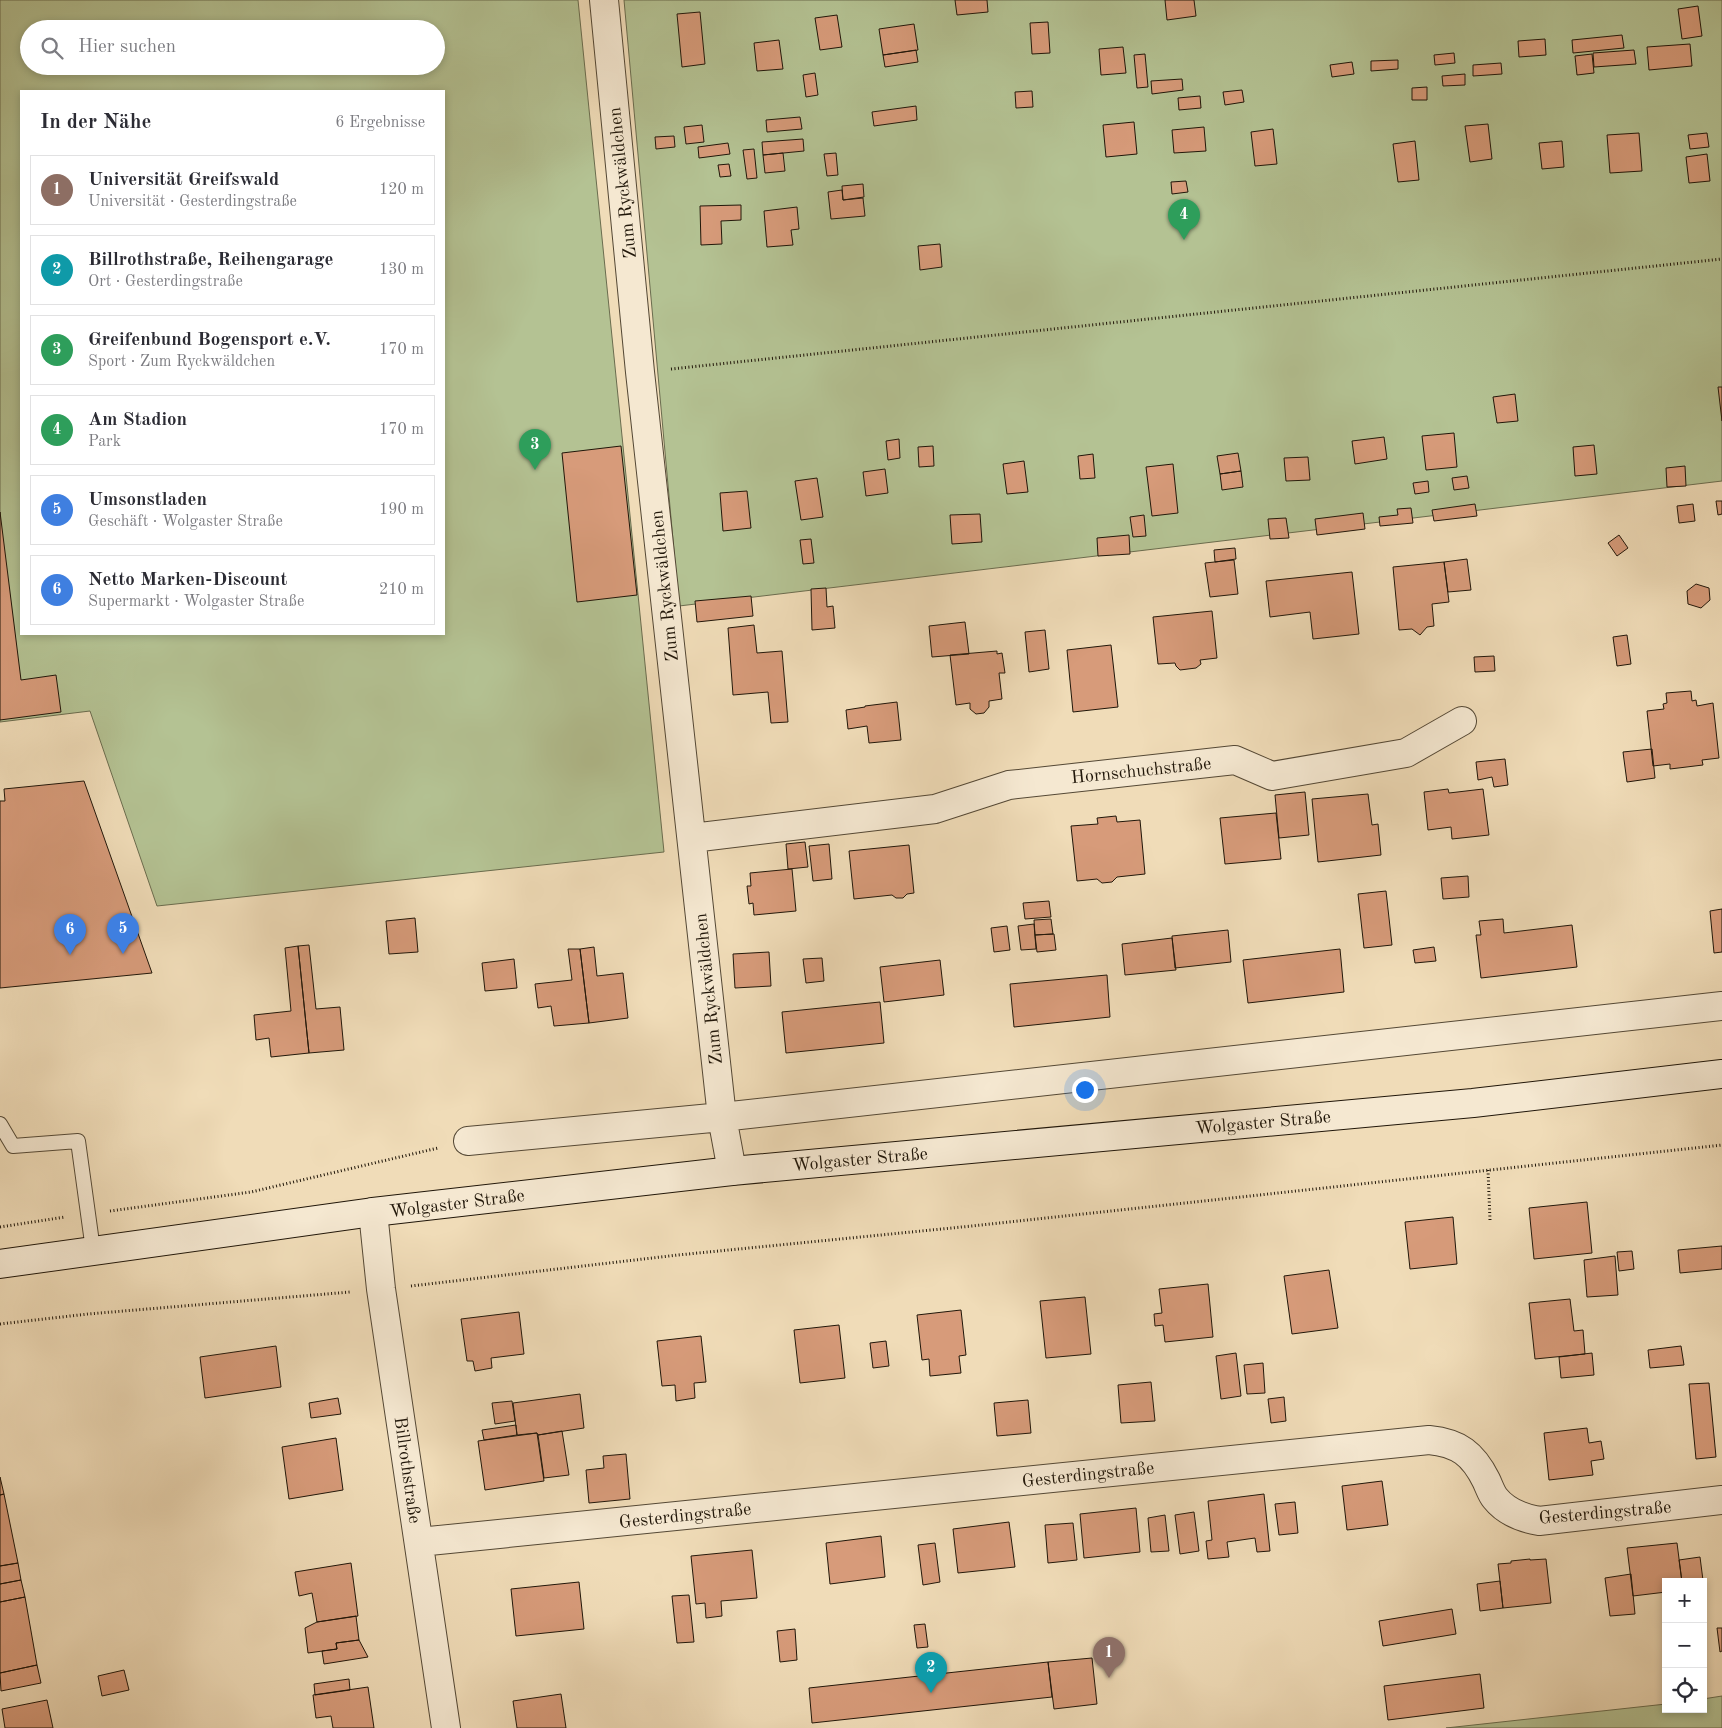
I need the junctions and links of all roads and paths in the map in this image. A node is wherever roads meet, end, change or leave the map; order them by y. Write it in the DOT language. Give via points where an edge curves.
graph roads {
  1 [pos="604,0"];
  2 [pos="1722,259"];
  3 [pos="640,372"];
  4 [pos="1462,721"];
  5 [pos="692,838"];
  6 [pos="1722,1006"];
  7 [pos="1722,1074"];
  8 [pos="722,1117"];
  9 [pos="0,1124"];
  10 [pos="468,1141"];
  11 [pos="1722,1145"];
  12 [pos="1488,1170"];
  13 [pos="732,1171"];
  14 [pos="373,1212"];
  15 [pos="88,1214"];
  16 [pos="1490,1220"];
  17 [pos="0,1227"];
  18 [pos="93,1250"];
  19 [pos="0,1264"];
  20 [pos="381,1289"];
  21 [pos="0,1324"];
  22 [pos="1722,1500"];
  23 [pos="419,1542"];
  24 [pos="446,1728"];
  1 -- 3 [label="street, Zum Ryckwäldchen"];
  2 -- 3 [label="path"];
  3 -- 5 [label="street, Zum Ryckwäldchen"];
  4 -- 5 [label="street, Hornschuchstraße" via="1406,754 1272,776 1235,760 1008,785 935,809"];
  5 -- 8 [label="street, Zum Ryckwäldchen"];
  6 -- 8 [label="street"];
  7 -- 13 [label="street, Wolgaster Straße" via="1473,1103"];
  8 -- 10 [label="street"];
  8 -- 13 [label="street, Zum Ryckwäldchen"];
  9 -- 15 [label="lane" via="13,1146 78,1141"];
  10 -- 15 [label="path" via="251,1192"];
  11 -- 12 [label="path"];
  12 -- 16 [label="path"];
  12 -- 20 [label="path"];
  13 -- 14 [label="street, Wolgaster Straße"];
  14 -- 18 [label="street, Wolgaster Straße"];
  14 -- 20 [label="street, Billrothstraße"];
  15 -- 17 [label="path"];
  15 -- 18 [label="lane"];
  18 -- 19 [label="street, Wolgaster Straße"];
  20 -- 21 [label="path"];
  20 -- 23 [label="street, Billrothstraße"];
  22 -- 23 [label="street, Gesterdingstraße" via="1538,1521 1511,1512 1494,1497 1474,1459 1458,1446 1429,1440"];
  23 -- 24 [label="street, Billrothstraße"];
}
